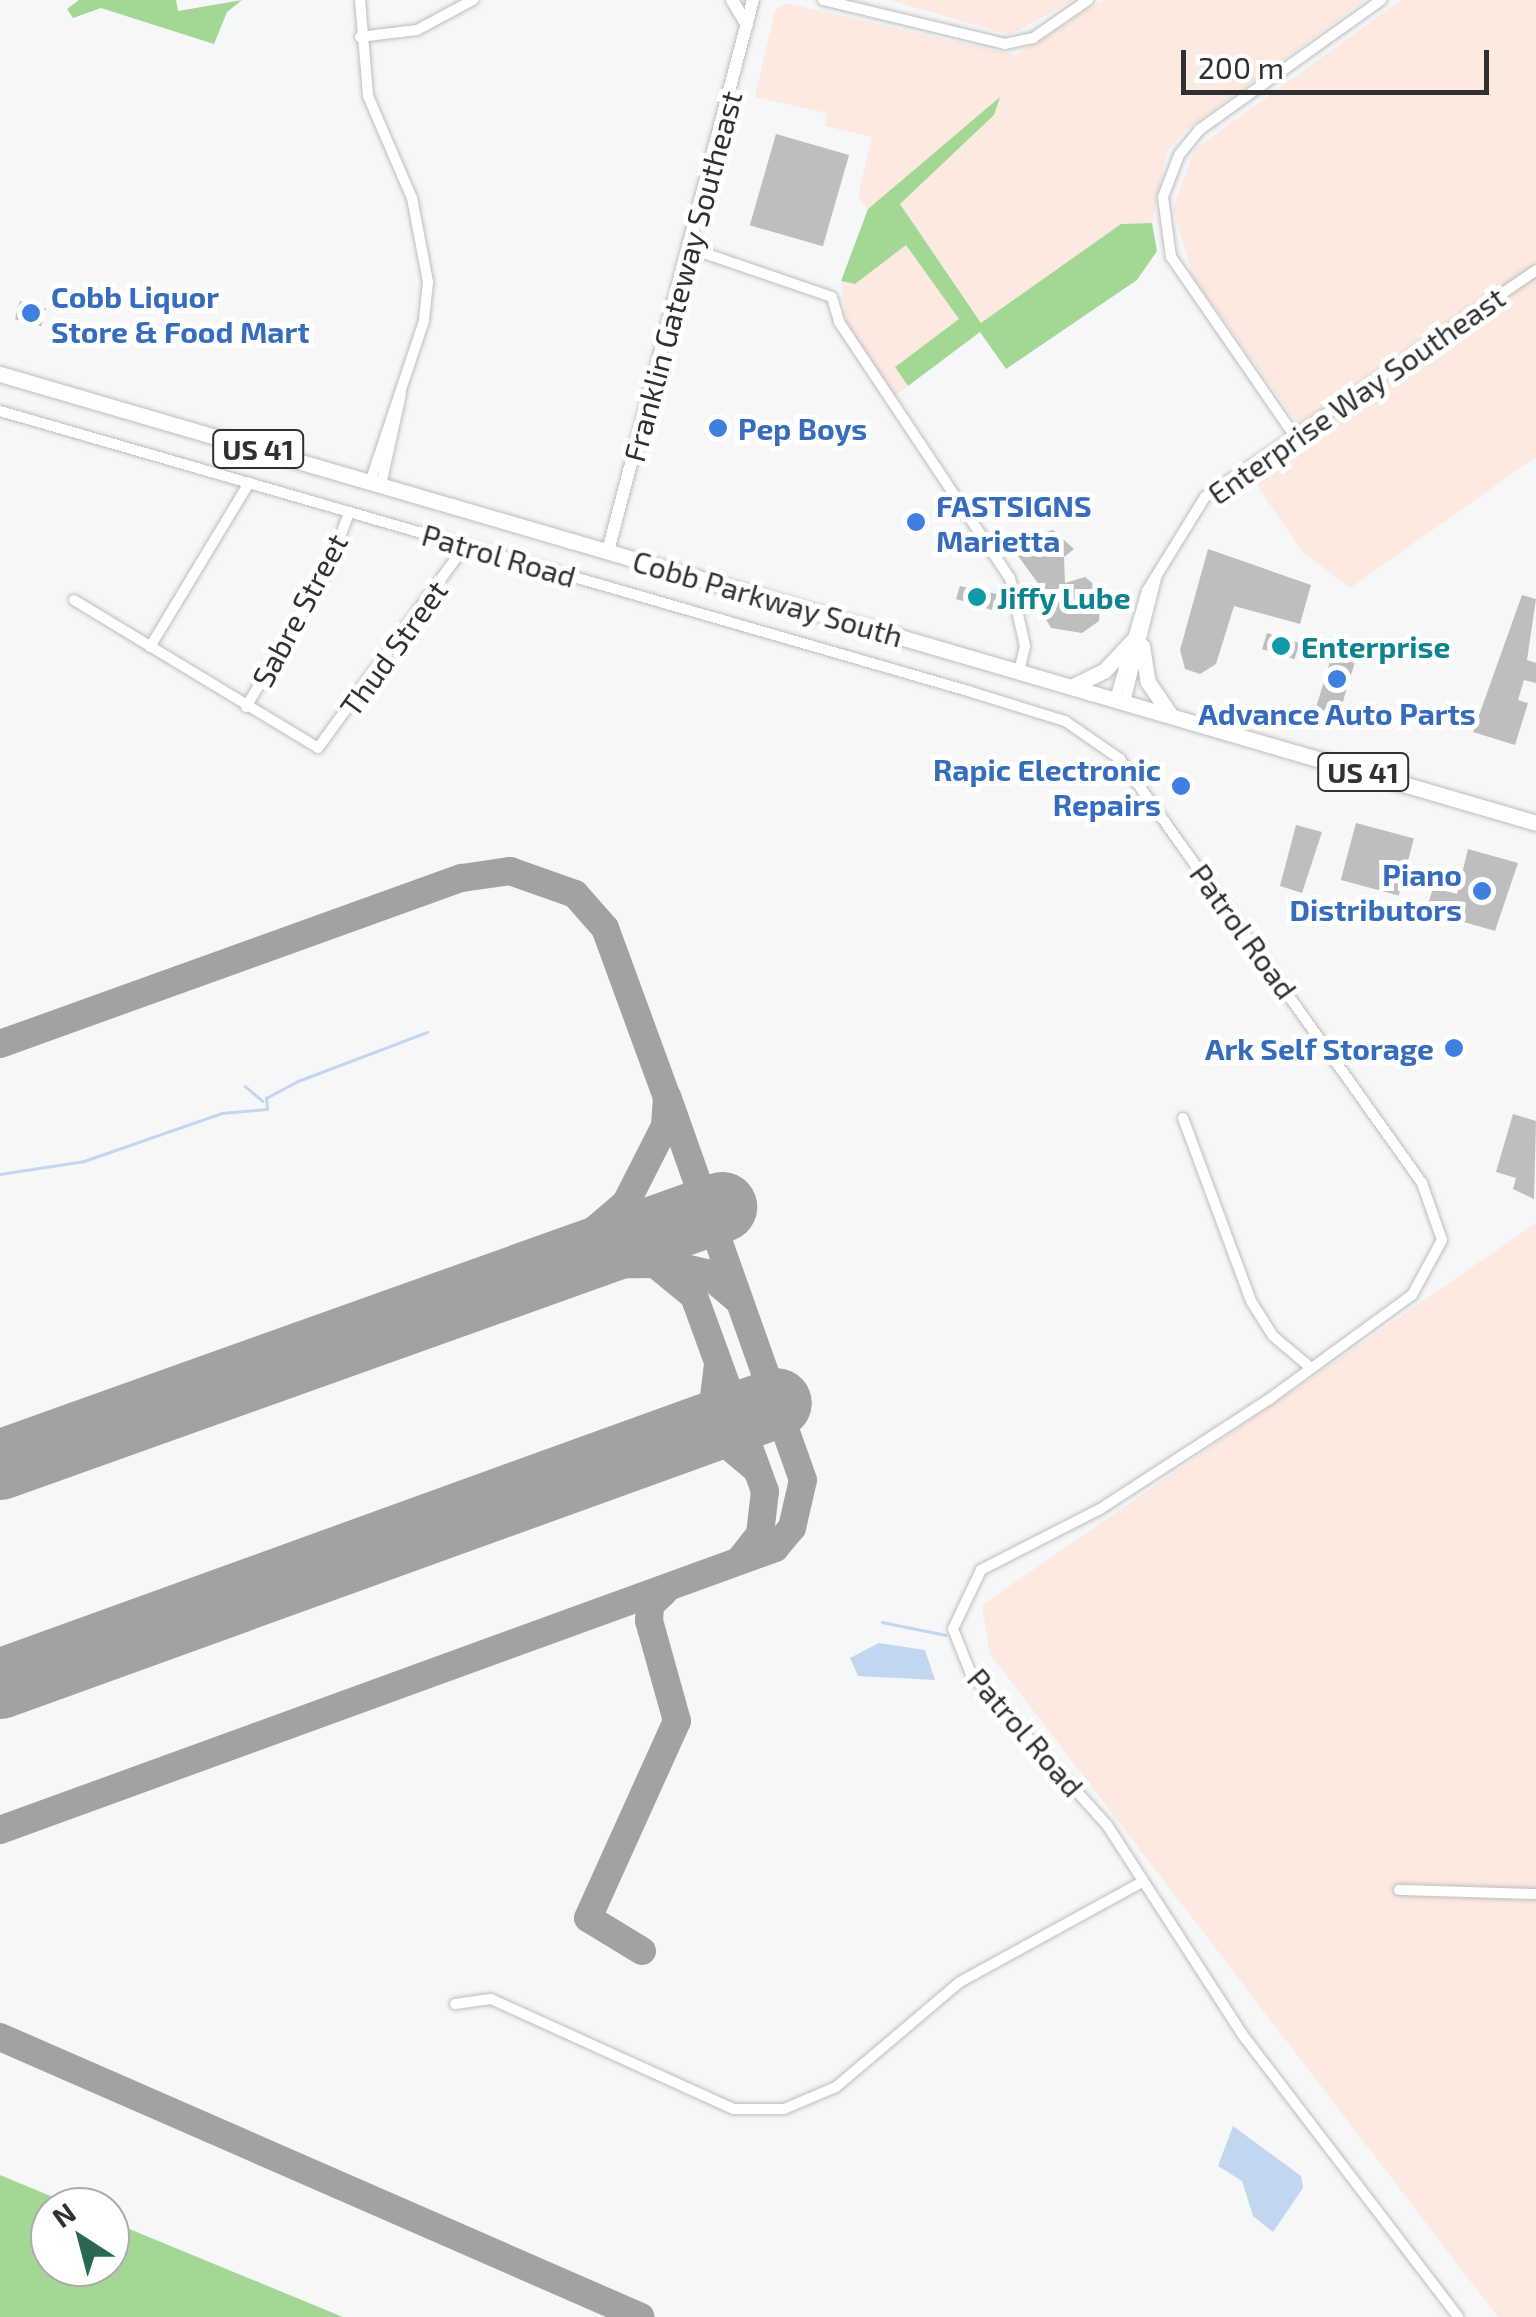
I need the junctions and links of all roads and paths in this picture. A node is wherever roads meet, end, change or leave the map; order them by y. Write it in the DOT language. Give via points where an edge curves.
graph roads {
  1 [pos="360,0"];
  2 [pos="473,0"];
  3 [pos="732,0"];
  4 [pos="753,0"];
  5 [pos="823,0"];
  6 [pos="1088,0"];
  7 [pos="1380,0"];
  8 [pos="747,25"];
  9 [pos="360,37"];
  10 [pos="692,250"];
  11 [pos="1536,270"];
  12 [pos="0,374"];
  13 [pos="0,411"];
  14 [pos="1294,435"];
  15 [pos="250,483"];
  16 [pos="376,483"];
  17 [pos="350,513"];
  18 [pos="465,546"];
  19 [pos="608,551"];
  20 [pos="74,600"];
  21 [pos="1137,643"];
  22 [pos="150,647"];
  23 [pos="1019,672"];
  24 [pos="1072,686"];
  25 [pos="1120,701"];
  26 [pos="246,707"];
  27 [pos="1171,716"];
  28 [pos="1536,823"];
  29 [pos="1184,1118"];
  30 [pos="1311,1368"];
  31 [pos="1138,1884"];
  32 [pos="1398,1890"];
  33 [pos="1536,1894"];
  34 [pos="455,2004"];
  35 [pos="1458,2317"];
  1 -- 9 [label="street"];
  2 -- 9 [label="street" via="417,30"];
  3 -- 8 [label="street"];
  4 -- 8 [label="street, Franklin Gateway Southeast"];
  5 -- 6 [label="street" via="1004,44 1033,38"];
  7 -- 14 [label="street" via="1200,130 1178,154 1163,196 1171,258"];
  8 -- 10 [label="street, Franklin Gateway Southeast"];
  9 -- 16 [label="street" via="368,96 412,198 427,261 424,321 401,393 404,408"];
  10 -- 19 [label="street, Franklin Gateway Southeast"];
  10 -- 23 [label="street" via="832,297 838,322 1010,578 1024,637"];
  11 -- 14 [label="street, Enterprise Way Southeast"];
  12 -- 16 [label="main road, Cobb Parkway South / US 41"];
  13 -- 15 [label="street, Patrol Road"];
  14 -- 21 [label="street, Enterprise Way Southeast" via="1194,509 1156,578"];
  15 -- 17 [label="street, Patrol Road"];
  15 -- 22 [label="street"];
  16 -- 19 [label="main road, Cobb Parkway South / US 41"];
  17 -- 18 [label="street, Patrol Road"];
  17 -- 26 [label="street, Sabre Street" via="330,566"];
  18 -- 26 [label="street, Thud Street" via="318,748"];
  18 -- 30 [label="street, Patrol Road" via="1032,711 1108,748 1288,988 1438,1216 1438,1259 1412,1295"];
  19 -- 23 [label="main road, Cobb Parkway South / US 41"];
  20 -- 22 [label="street"];
  21 -- 24 [label="main road" via="1104,671"];
  21 -- 25 [label="street, Enterprise Way Southeast"];
  21 -- 27 [label="main road" via="1148,682"];
  22 -- 26 [label="street"];
  23 -- 24 [label="main road, Cobb Parkway South / US 41"];
  24 -- 25 [label="main road, Cobb Parkway South / US 41"];
  25 -- 27 [label="main road, Cobb Parkway South / US 41"];
  27 -- 28 [label="main road, Cobb Parkway South / US 41"];
  29 -- 30 [label="street" via="1250,1301 1273,1336"];
  30 -- 31 [label="street, Patrol Road" via="1100,1510 996,1559 958,1610 953,1629 971,1674 1106,1825"];
  31 -- 34 [label="street" via="960,1982 836,2087 784,2108 733,2109 491,2000"];
  31 -- 35 [label="street, Patrol Road"];
  32 -- 33 [label="street"];
}
